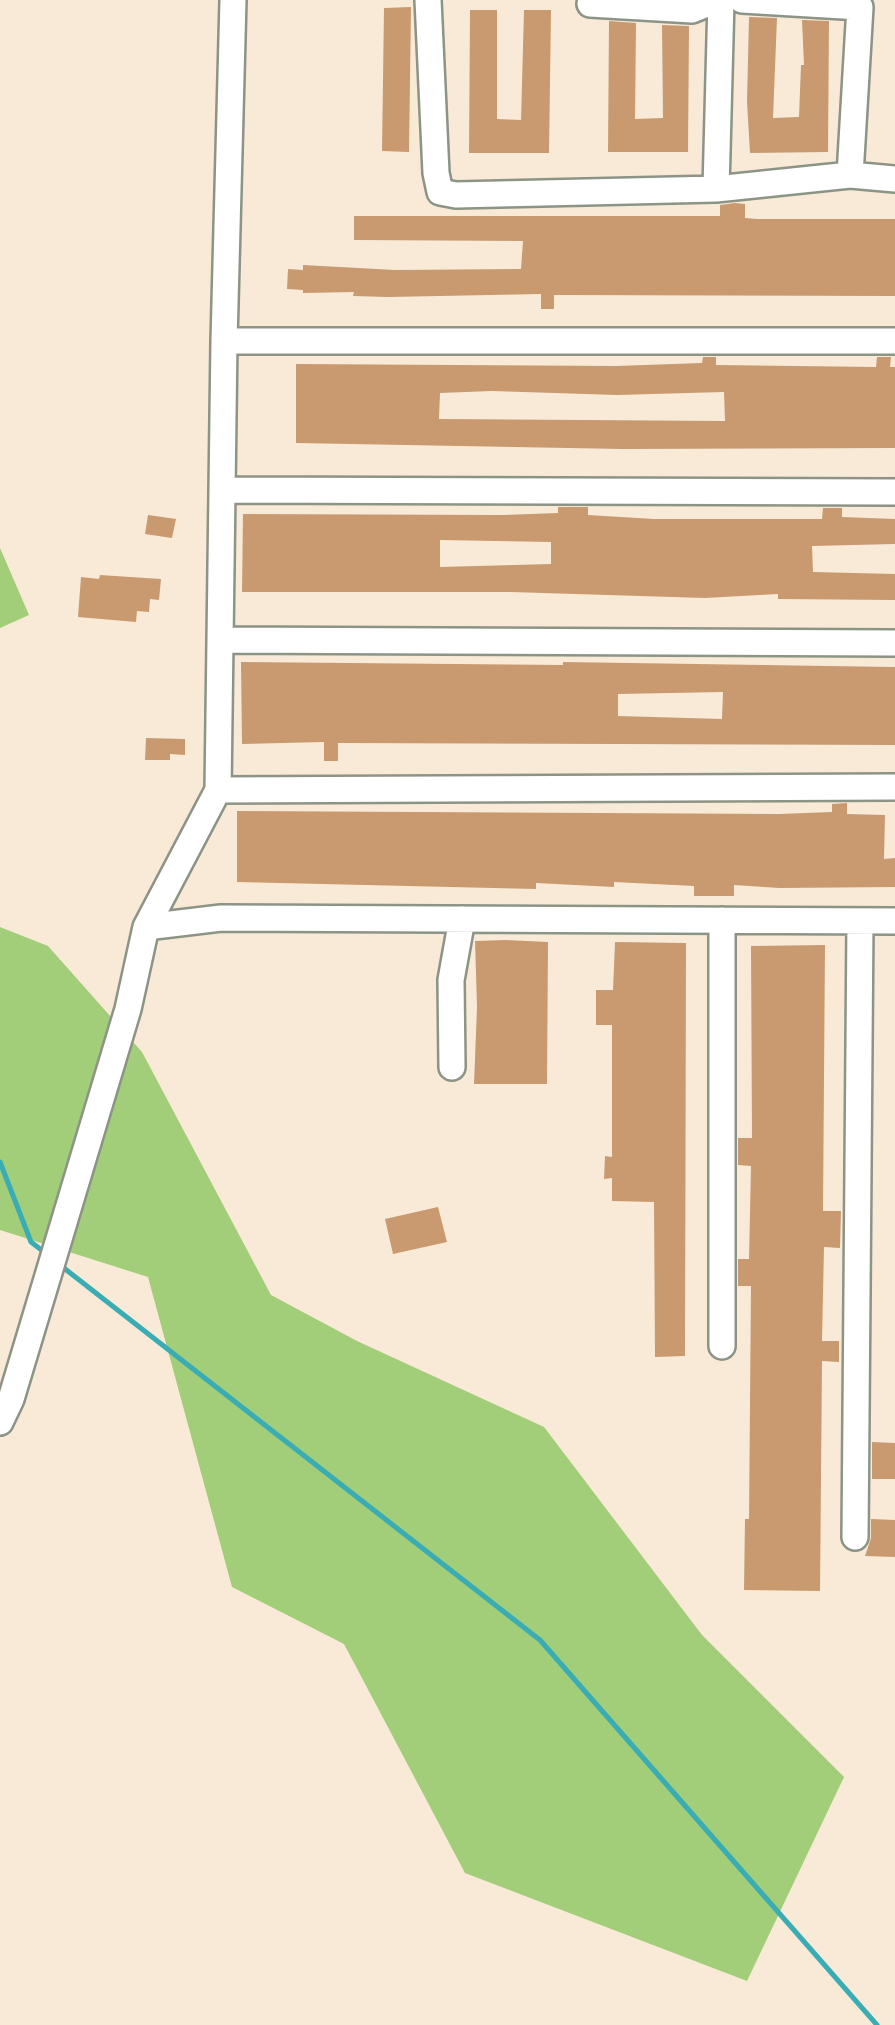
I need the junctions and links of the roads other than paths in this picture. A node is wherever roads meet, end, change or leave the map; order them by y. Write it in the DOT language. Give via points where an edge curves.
graph roads {
  1 [pos="233,0"];
  2 [pos="428,0"];
  3 [pos="719,0"];
  4 [pos="742,0"];
  5 [pos="590,4"];
  6 [pos="850,175"];
  7 [pos="895,180"];
  8 [pos="716,189"];
  9 [pos="224,341"];
  10 [pos="895,341"];
  11 [pos="222,490"];
  12 [pos="895,492"];
  13 [pos="220,640"];
  14 [pos="895,643"];
  15 [pos="895,787"];
  16 [pos="218,790"];
  17 [pos="462,919"];
  18 [pos="722,920"];
  19 [pos="860,920"];
  20 [pos="895,921"];
  21 [pos="146,927"];
  22 [pos="452,1067"];
  23 [pos="722,1346"];
  24 [pos="0,1422"];
  25 [pos="855,1537"];
  1 -- 9 [label="street"];
  2 -- 8 [label="street" via="440,192"];
  3 -- 5 [label="street" via="692,10"];
  3 -- 8 [label="street"];
  4 -- 6 [label="street" via="860,7"];
  6 -- 7 [label="street"];
  6 -- 8 [label="street"];
  9 -- 10 [label="street"];
  9 -- 11 [label="street"];
  11 -- 12 [label="street"];
  11 -- 13 [label="street"];
  13 -- 14 [label="street"];
  13 -- 16 [label="street"];
  15 -- 16 [label="street"];
  16 -- 21 [label="street"];
  17 -- 18 [label="street"];
  17 -- 21 [label="street" via="221,918"];
  17 -- 22 [label="street" via="451,980"];
  18 -- 19 [label="street"];
  18 -- 23 [label="street"];
  19 -- 20 [label="street"];
  19 -- 25 [label="street"];
  21 -- 24 [label="street" via="122,1027"];
}
